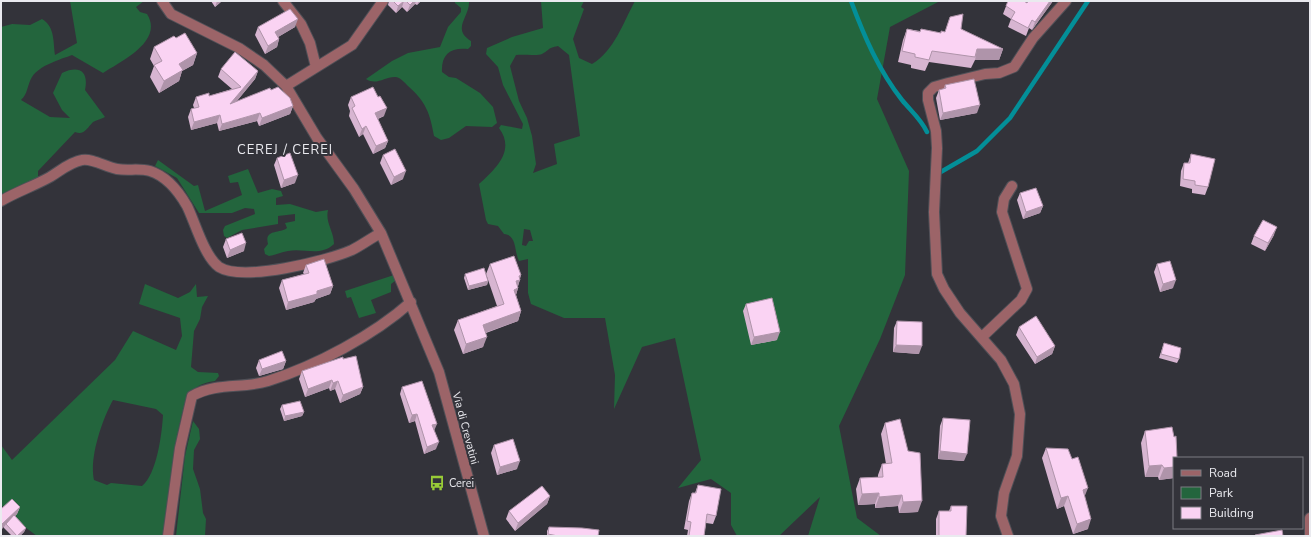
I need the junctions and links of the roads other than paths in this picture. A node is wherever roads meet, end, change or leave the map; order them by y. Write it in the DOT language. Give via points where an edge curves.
graph roads {
  1 [pos="162,1"];
  2 [pos="283,1"];
  3 [pos="383,1"];
  4 [pos="1066,1"];
  5 [pos="316,67"];
  6 [pos="286,86"];
  7 [pos="1012,186"];
  8 [pos="1,202"];
  9 [pos="381,233"];
  10 [pos="411,302"];
  11 [pos="982,337"];
  12 [pos="1310,518"];
  13 [pos="168,536"];
  14 [pos="484,536"];
  15 [pos="1008,536"];
  16 [pos="1310,536"];
  1 -- 6 [label="street, Via di Crevatini" via="172,14 239,48 264,65"];
  2 -- 5 [label="street" via="304,30"];
  3 -- 5 [label="street" via="352,45"];
  4 -- 11 [label="street" via="1033,38 1014,67 999,73 934,87 928,93 937,148 934,212 937,274 960,313"];
  5 -- 6 [label="street"];
  6 -- 9 [label="street, Via di Crevatini" via="317,138 354,189"];
  7 -- 11 [label="street" via="1004,199 1002,212 1027,289 1021,300"];
  8 -- 9 [label="street" via="74,162 84,160 118,169 150,171 176,189 209,256 218,266 245,272 304,265 329,258 353,249"];
  9 -- 10 [label="street, Via di Crevatini"];
  10 -- 13 [label="street" via="395,317 369,333 304,366 267,381 204,389 192,396 180,448"];
  10 -- 14 [label="street, Via di Crevatini" via="439,372"];
  11 -- 15 [label="street" via="1001,360 1014,384 1020,414 1017,456 1004,492 1001,516"];
  12 -- 16 [label="street"];
}
